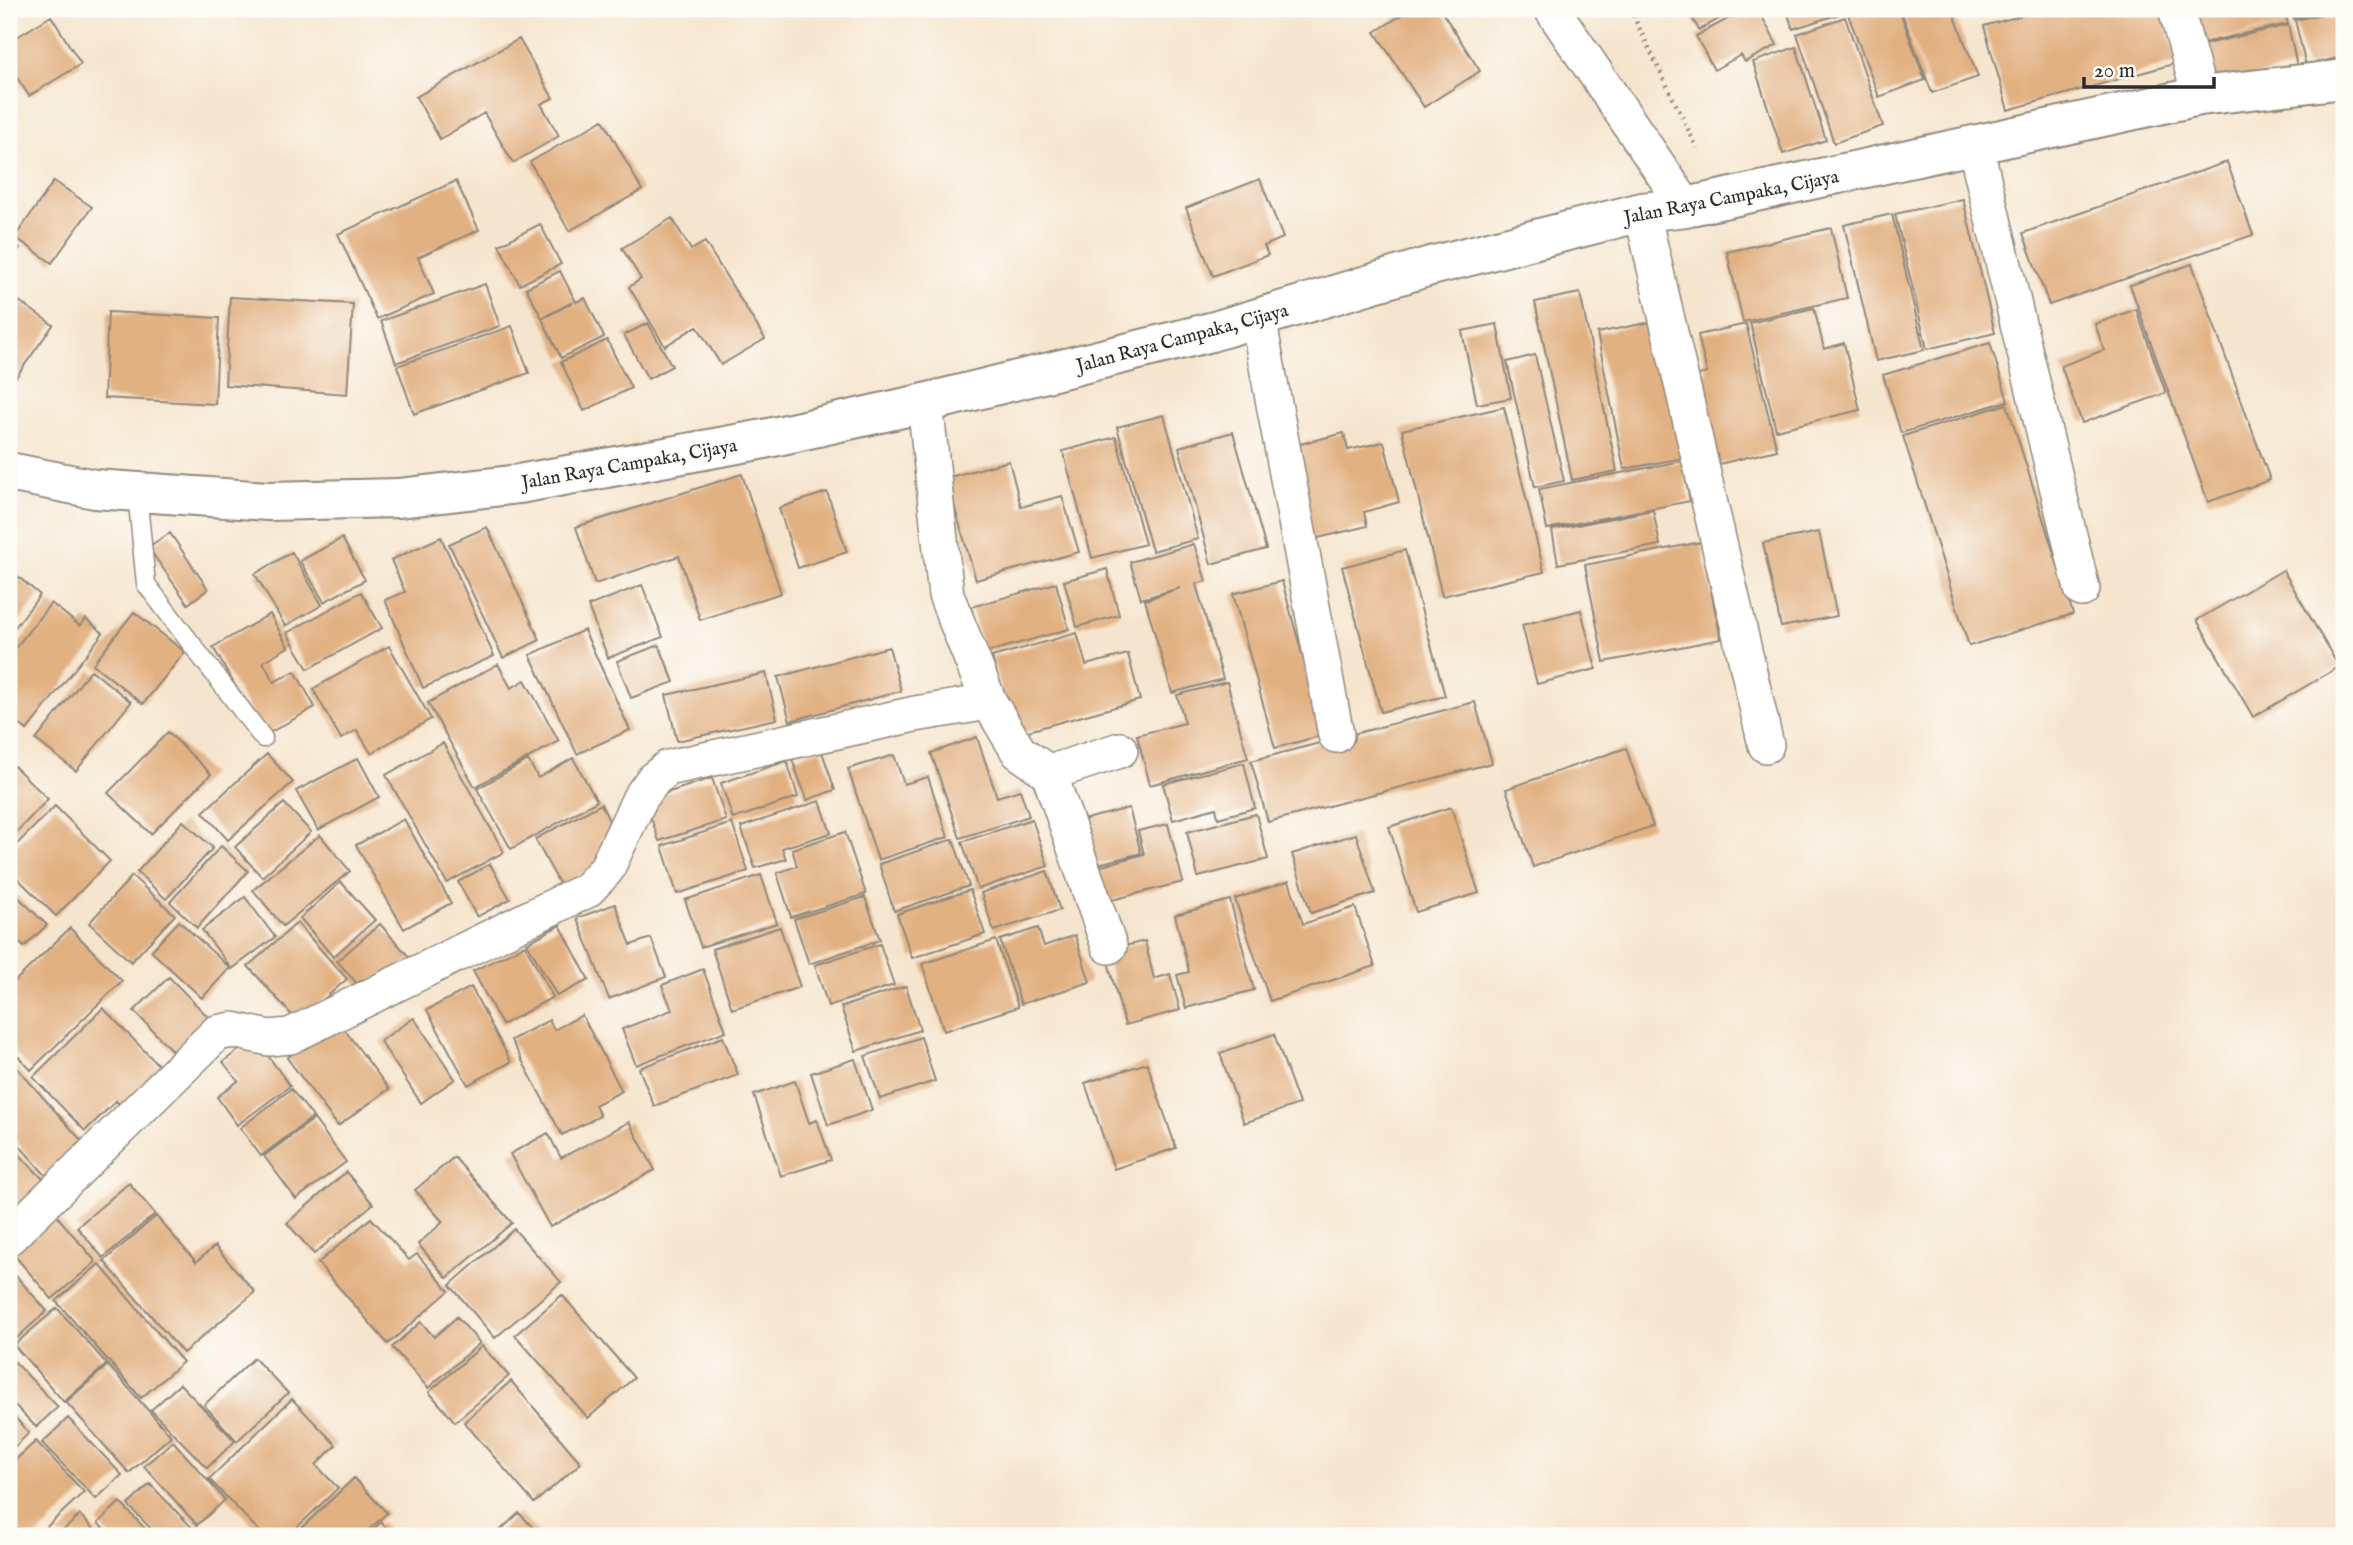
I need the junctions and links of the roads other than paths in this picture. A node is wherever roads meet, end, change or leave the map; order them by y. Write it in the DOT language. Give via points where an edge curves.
graph roads {
  1 [pos="1552,9"];
  2 [pos="2176,9"];
  3 [pos="2344,79"];
  4 [pos="2200,96"];
  5 [pos="1975,145"];
  6 [pos="1704,203"];
  7 [pos="1642,212"];
  8 [pos="1258,318"];
  9 [pos="925,403"];
  10 [pos="9,472"];
  11 [pos="137,493"];
  12 [pos="2081,589"];
  13 [pos="989,702"];
  14 [pos="1336,734"];
  15 [pos="263,738"];
  16 [pos="1766,745"];
  17 [pos="1120,750"];
  18 [pos="1049,773"];
  19 [pos="1109,946"];
  20 [pos="9,1237"];
  1 -- 6 [label="street"];
  2 -- 4 [label="street"];
  3 -- 4 [label="main road, Jalan Raya Campaka, Cijaya"];
  4 -- 5 [label="main road, Jalan Raya Campaka, Cijaya"];
  5 -- 6 [label="main road, Jalan Raya Campaka, Cijaya"];
  5 -- 12 [label="street"];
  6 -- 7 [label="main road, Jalan Raya Campaka, Cijaya"];
  7 -- 8 [label="main road, Jalan Raya Campaka, Cijaya" via="1427,267"];
  7 -- 16 [label="street"];
  8 -- 9 [label="main road, Jalan Raya Campaka, Cijaya"];
  8 -- 14 [label="street"];
  9 -- 11 [label="main road, Jalan Raya Campaka, Cijaya" via="764,439 519,484 399,498 268,501"];
  9 -- 13 [label="street" via="946,595"];
  10 -- 11 [label="main road, Jalan Raya Campaka, Cijaya"];
  11 -- 15 [label="lane" via="146,584"];
  13 -- 18 [label="street" via="1019,752"];
  13 -- 20 [label="street" via="668,768 640,798 606,870 587,890 290,1036 269,1038 233,1030 217,1033"];
  17 -- 18 [label="street"];
  18 -- 19 [label="street"];
}
